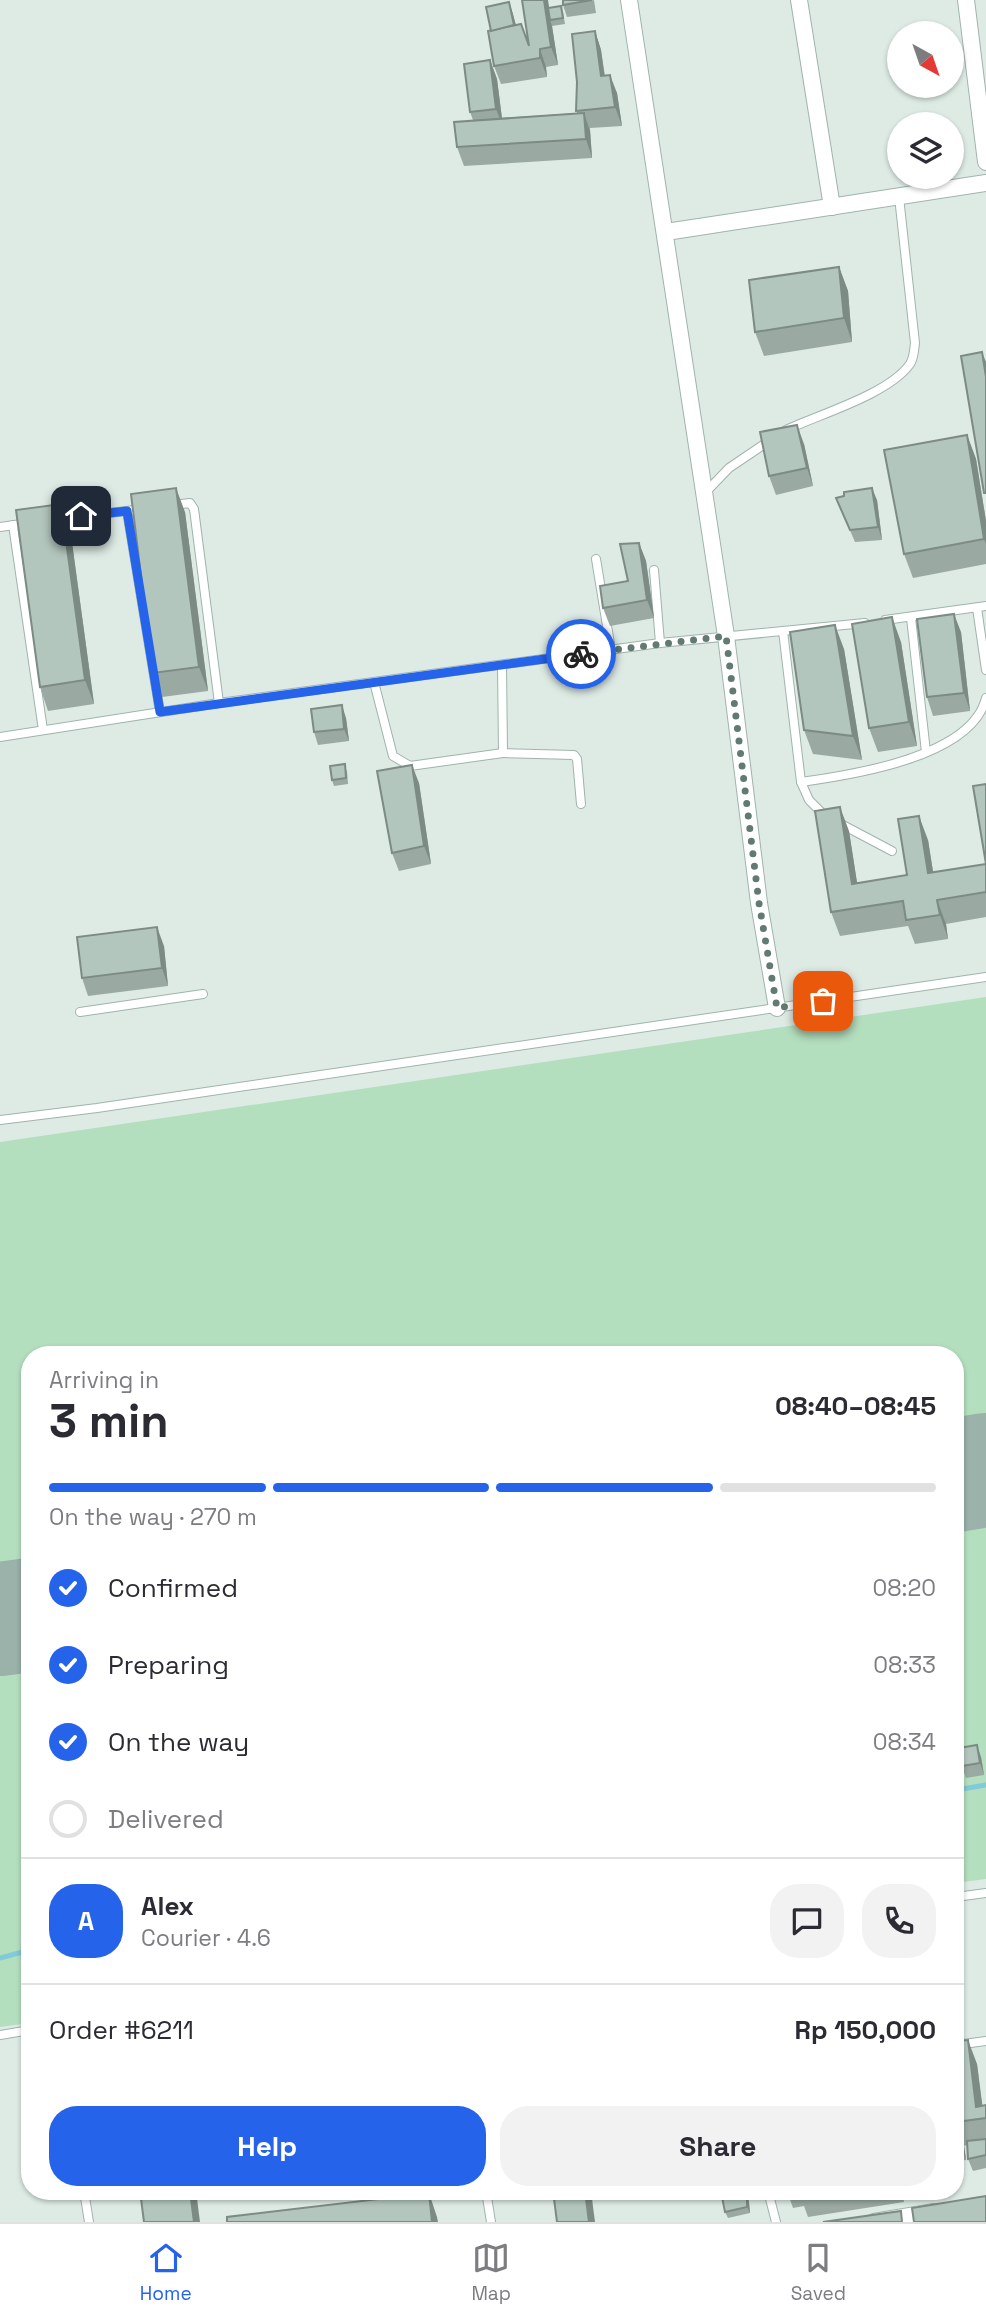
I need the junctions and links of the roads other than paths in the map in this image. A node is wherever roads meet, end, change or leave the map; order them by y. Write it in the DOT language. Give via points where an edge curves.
graph roads {
  1 [pos="629,0"];
  2 [pos="799,0"];
  3 [pos="966,0"];
  4 [pos="981,78"];
  5 [pos="986,162"];
  6 [pos="986,183"];
  7 [pos="899,197"];
  8 [pos="832,207"];
  9 [pos="666,232"];
  10 [pos="704,494"];
  11 [pos="165,506"];
  12 [pos="152,507"];
  13 [pos="127,511"];
  14 [pos="51,520"];
  15 [pos="38,522"];
  16 [pos="13,525"];
  17 [pos="0,527"];
  18 [pos="596,559"];
  19 [pos="654,570"];
  20 [pos="981,607"];
  21 [pos="911,618"];
  22 [pos="783,631"];
  23 [pos="726,636"];
  24 [pos="660,643"];
  25 [pos="611,650"];
  26 [pos="502,665"];
  27 [pos="986,670"];
  28 [pos="374,682"];
  29 [pos="986,698"];
  30 [pos="219,703"];
  31 [pos="160,712"];
  32 [pos="43,730"];
  33 [pos="0,737"];
  34 [pos="926,752"];
  35 [pos="503,753"];
  36 [pos="801,782"];
  37 [pos="581,804"];
  38 [pos="892,851"];
  39 [pos="986,976"];
  40 [pos="203,994"];
  41 [pos="777,1008"];
  42 [pos="80,1012"];
  43 [pos="0,1120"];
  44 [pos="986,1893"];
  45 [pos="964,1896"];
  46 [pos="21,2032"];
  47 [pos="0,2035"];
  48 [pos="986,2041"];
  49 [pos="964,2044"];
  50 [pos="86,2200"];
  51 [pos="487,2200"];
  52 [pos="770,2200"];
  53 [pos="947,2210"];
  54 [pos="89,2222"];
  55 [pos="491,2222"];
  56 [pos="776,2222"];
  57 [pos="874,2222"];
  1 -- 9 [label="street"];
  2 -- 8 [label="street"];
  3 -- 4 [label="street"];
  4 -- 5 [label="street"];
  6 -- 7 [label="street"];
  7 -- 8 [label="street"];
  7 -- 10 [label="lane" via="915,343 912,361 875,391 785,430 729,468"];
  8 -- 9 [label="street"];
  9 -- 10 [label="street"];
  10 -- 23 [label="street"];
  11 -- 30 [label="lane" via="190,503 194,509"];
  12 -- 13 [label="lane"];
  13 -- 14 [label="lane"];
  13 -- 31 [label="lane"];
  15 -- 16 [label="lane"];
  16 -- 17 [label="lane"];
  16 -- 32 [label="lane"];
  18 -- 25 [label="lane"];
  19 -- 24 [label="lane"];
  20 -- 21 [label="lane"];
  20 -- 27 [label="lane"];
  21 -- 22 [label="lane"];
  21 -- 34 [label="lane"];
  22 -- 23 [label="lane"];
  22 -- 36 [label="lane"];
  23 -- 24 [label="lane"];
  23 -- 41 [label="street" via="759,903"];
  24 -- 25 [label="lane"];
  25 -- 26 [label="lane"];
  26 -- 28 [label="lane"];
  26 -- 35 [label="lane"];
  28 -- 30 [label="lane"];
  28 -- 35 [label="lane" via="393,756 410,766"];
  29 -- 34 [label="lane" via="975,722"];
  30 -- 31 [label="lane"];
  31 -- 32 [label="lane"];
  32 -- 33 [label="lane"];
  34 -- 36 [label="lane" via="852,775"];
  35 -- 37 [label="lane" via="574,755"];
  36 -- 38 [label="lane" via="820,813"];
  39 -- 41 [label="lane"];
  40 -- 42 [label="lane"];
  41 -- 43 [label="lane"];
  44 -- 45 [label="lane"];
  46 -- 47 [label="lane"];
  48 -- 49 [label="lane"];
  50 -- 54 [label="lane"];
  51 -- 55 [label="lane"];
  52 -- 56 [label="lane"];
  53 -- 57 [label="street"];
}
